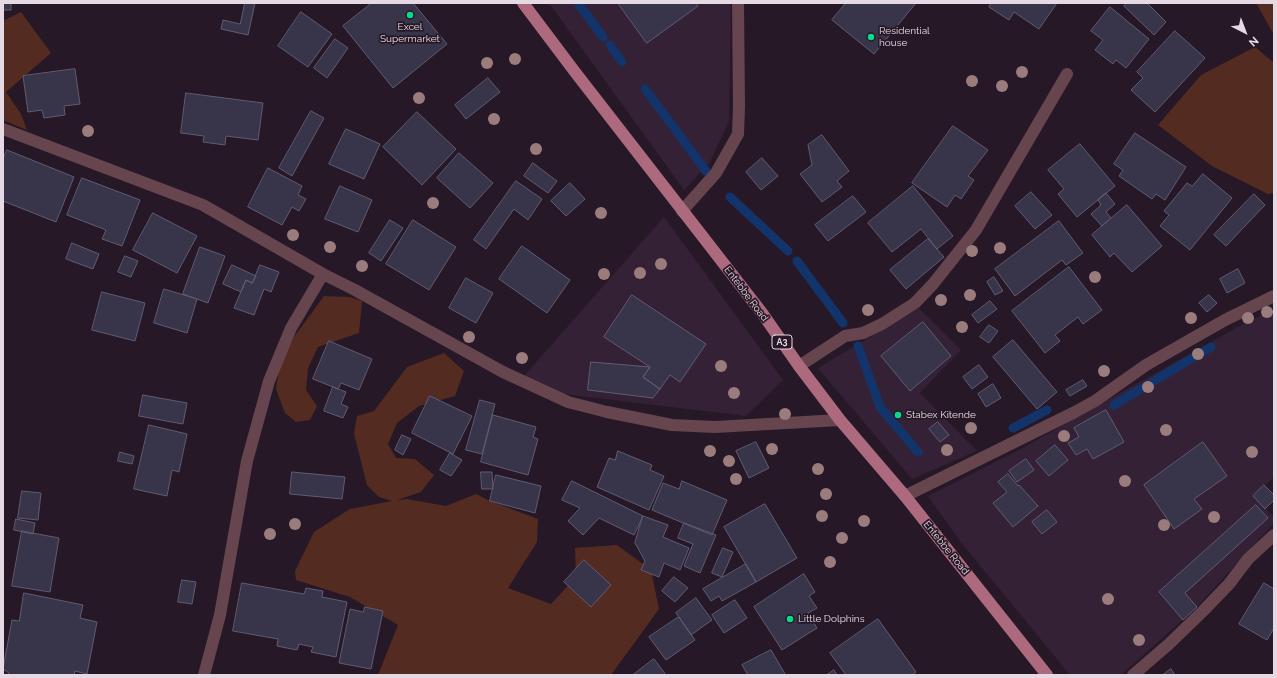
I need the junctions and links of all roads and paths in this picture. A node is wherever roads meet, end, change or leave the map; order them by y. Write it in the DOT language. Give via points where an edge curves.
graph roads {
  1 [pos="523,3"];
  2 [pos="738,3"];
  3 [pos="1068,74"];
  4 [pos="3,129"];
  5 [pos="682,211"];
  6 [pos="323,274"];
  7 [pos="1274,296"];
  8 [pos="799,366"];
  9 [pos="840,420"];
  10 [pos="905,496"];
  11 [pos="1274,535"];
  12 [pos="204,675"];
  13 [pos="1048,675"];
  14 [pos="1133,675"];
  1 -- 5 [label="main road, Entebbe Road / A3"];
  2 -- 5 [label="street" via="738,134 716,173"];
  3 -- 8 [label="street" via="976,230 933,284 915,303 882,324 863,333 845,336"];
  4 -- 6 [label="street" via="203,205"];
  5 -- 8 [label="main road, Entebbe Road / A3"];
  6 -- 9 [label="street" via="503,372 568,402 672,425 715,427"];
  6 -- 12 [label="street" via="291,328 269,380 247,462 220,615"];
  7 -- 10 [label="street" via="1146,365 1095,401 1073,413"];
  8 -- 9 [label="main road, Entebbe Road / A3"];
  9 -- 10 [label="main road, Entebbe Road / A3"];
  10 -- 13 [label="main road, Entebbe Road / A3"];
  11 -- 14 [label="street" via="1248,559 1203,611"];
}
